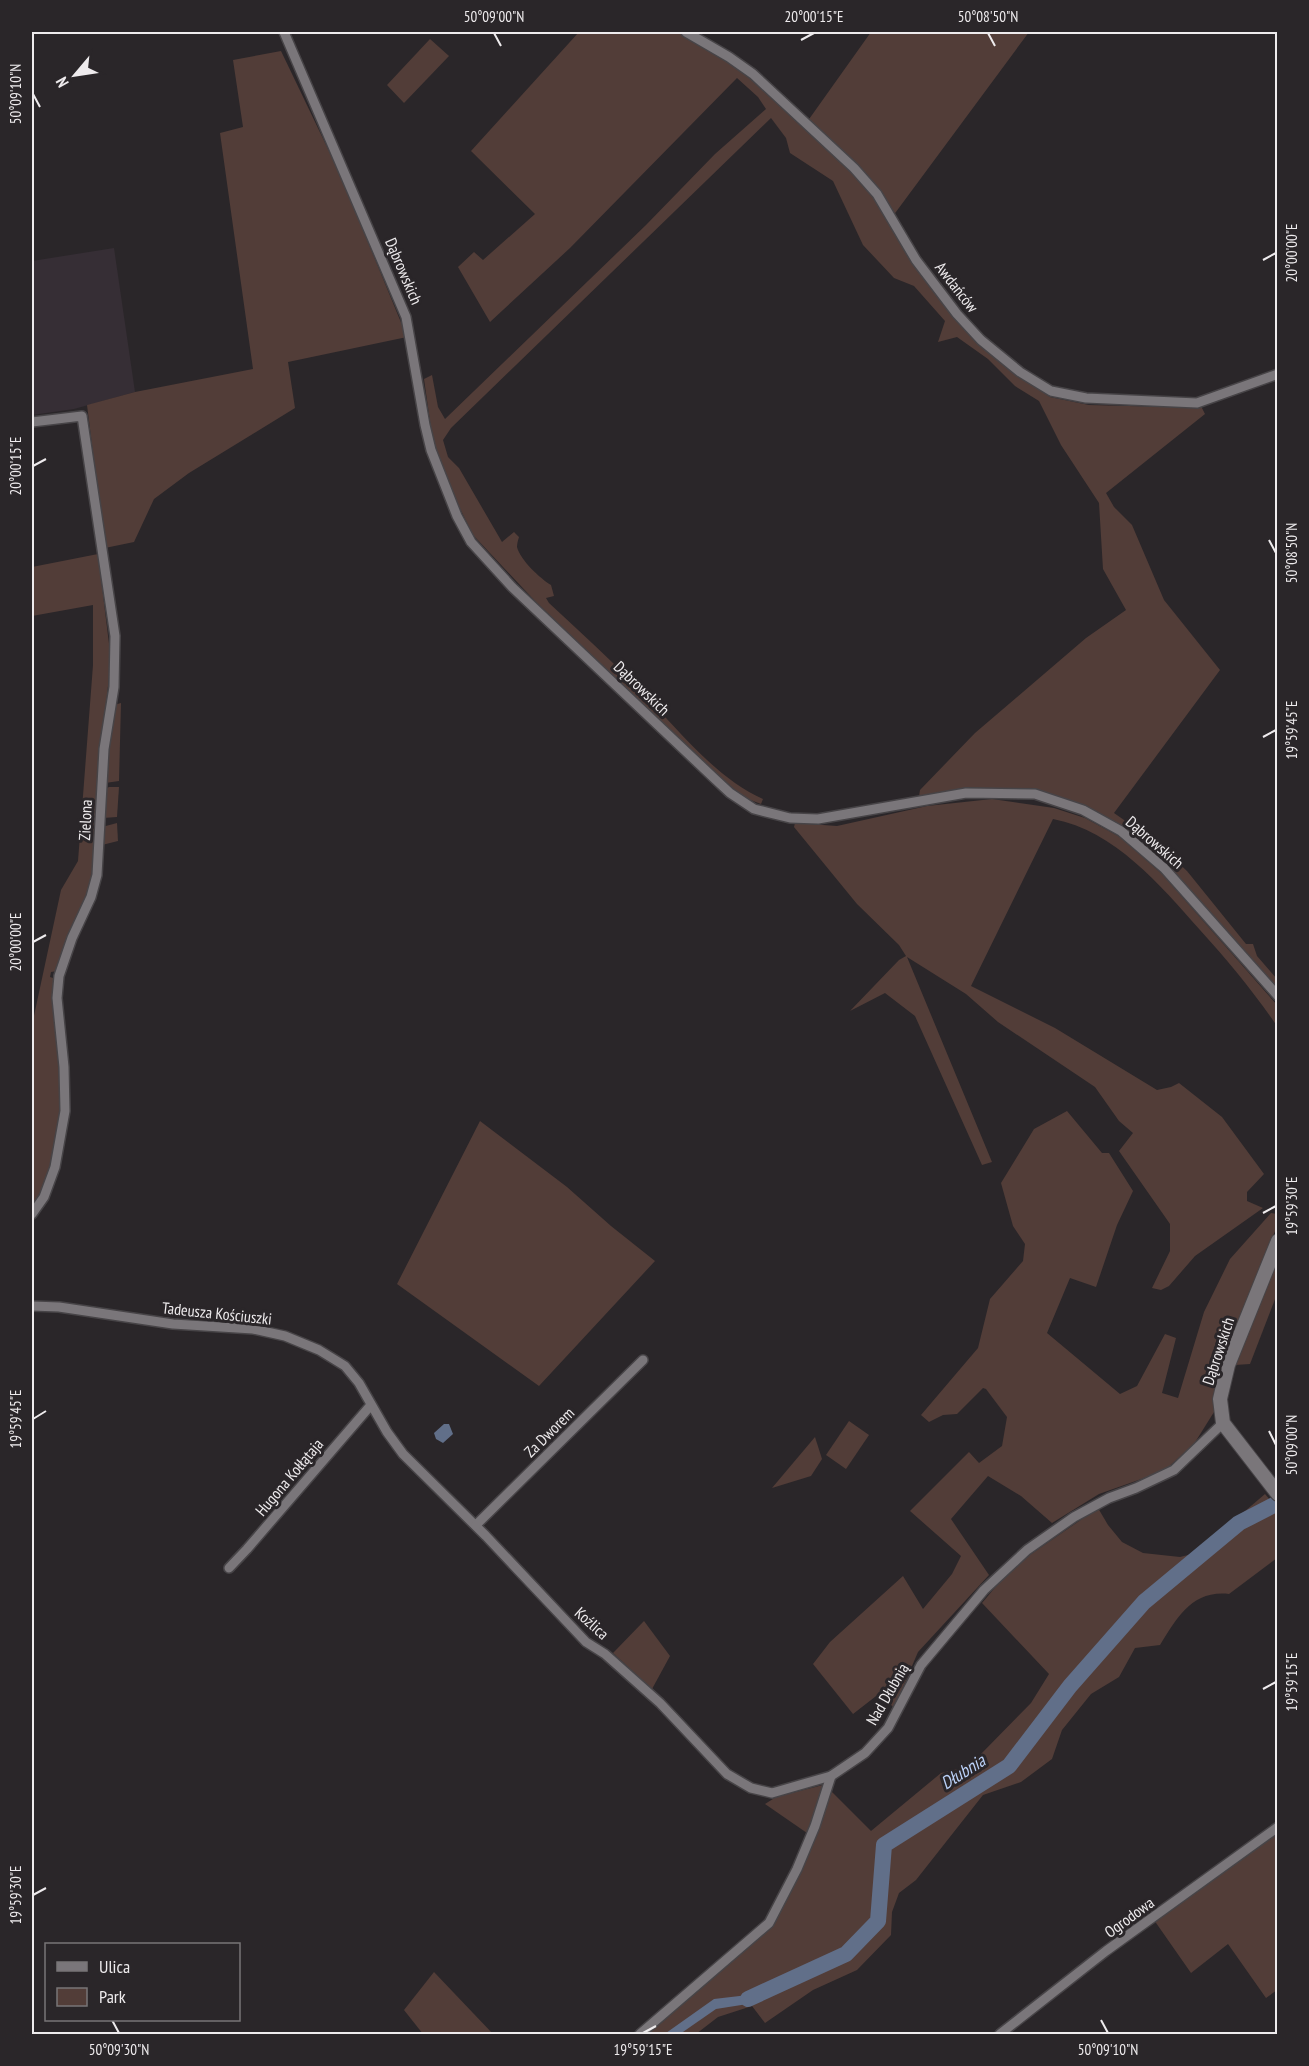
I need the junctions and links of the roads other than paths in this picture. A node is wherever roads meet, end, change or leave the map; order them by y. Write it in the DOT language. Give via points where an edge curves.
graph roads {
  1 [pos="284,32"];
  2 [pos="686,32"];
  3 [pos="1278,374"];
  4 [pos="32,422"];
  5 [pos="1278,996"];
  6 [pos="32,1214"];
  7 [pos="1278,1241"];
  8 [pos="32,1306"];
  9 [pos="643,1360"];
  10 [pos="371,1405"];
  11 [pos="1223,1423"];
  12 [pos="1275,1491"];
  13 [pos="476,1526"];
  14 [pos="229,1568"];
  15 [pos="831,1776"];
  16 [pos="1278,1827"];
  17 [pos="640,2034"];
  18 [pos="1000,2034"];
  1 -- 5 [label="street, Dąbrowskich" via="406,318 436,466 471,542 512,587 730,793 754,809 790,818 818,819 966,793 1035,794 1083,810 1121,831 1164,868"];
  2 -- 3 [label="street, Awdańców" via="753,74 854,168 877,194 916,260 957,314 1020,372 1051,391 1086,399 1197,402"];
  4 -- 6 [label="street, Zielona" via="82,416 115,636 97,875 59,976 65,1111 55,1167 44,1197"];
  7 -- 11 [label="street, Dąbrowskich" via="1228,1365 1220,1398"];
  8 -- 10 [label="street, Tadeusza Kościuszki" via="173,1324 254,1329 285,1336 345,1366"];
  9 -- 13 [label="street, Za Dworem"];
  10 -- 13 [label="street, Koźlica" via="403,1454"];
  10 -- 14 [label="street, Hugona Kołłątaja"];
  11 -- 12 [label="street"];
  11 -- 15 [label="street, Nad Dłubnią" via="1174,1470 1074,1517 1027,1550 984,1590 921,1665 888,1728 866,1753"];
  13 -- 15 [label="street, Koźlica" via="586,1642 660,1703 726,1774 751,1788 772,1792"];
  15 -- 17 [label="street" via="797,1869 769,1923"];
  16 -- 18 [label="street, Ogrodowa" via="1106,1951"];
}
